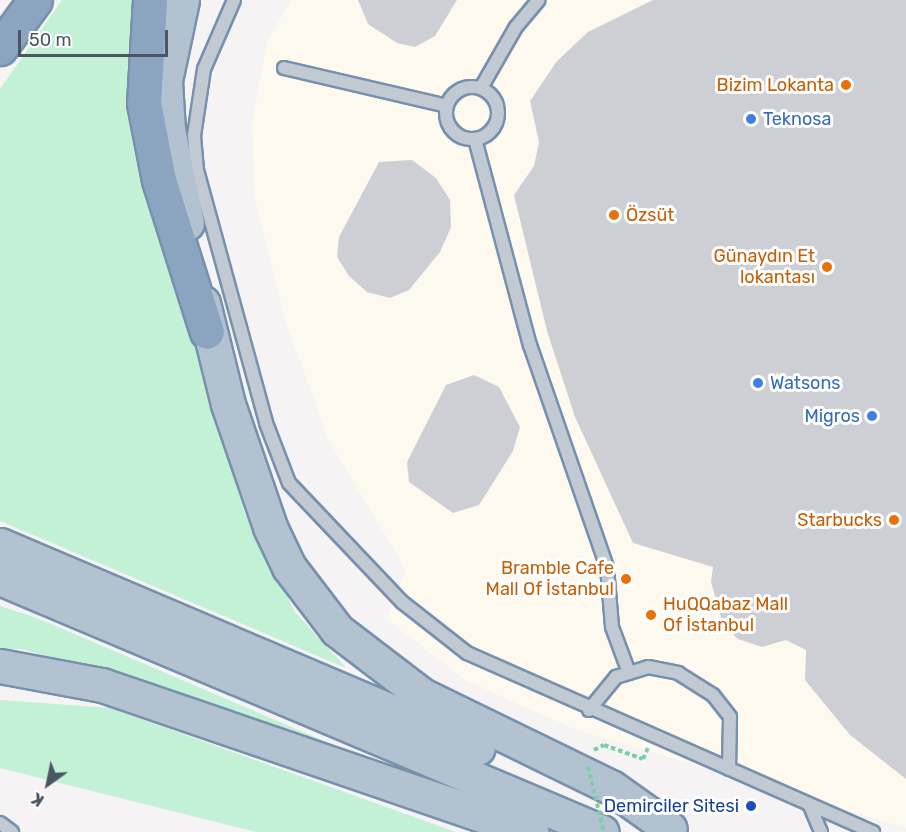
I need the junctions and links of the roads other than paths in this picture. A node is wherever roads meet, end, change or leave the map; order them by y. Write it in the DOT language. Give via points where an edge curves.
graph roads {
  1 [pos="16,0"];
  2 [pos="35,0"];
  3 [pos="150,0"];
  4 [pos="182,0"];
  5 [pos="234,0"];
  6 [pos="539,0"];
  7 [pos="0,26"];
  8 [pos="0,48"];
  9 [pos="284,68"];
  10 [pos="481,88"];
  11 [pos="447,106"];
  12 [pos="475,139"];
  13 [pos="207,332"];
  14 [pos="0,545"];
  15 [pos="0,578"];
  16 [pos="0,666"];
  17 [pos="629,673"];
  18 [pos="589,710"];
  19 [pos="729,770"];
  20 [pos="809,805"];
  21 [pos="848,822"];
  22 [pos="0,823"];
  23 [pos="679,831"];
  24 [pos="12,832"];
  25 [pos="532,832"];
  26 [pos="603,832"];
  27 [pos="821,832"];
  28 [pos="866,832"];
  29 [pos="873,832"];
  1 -- 7 [label="highway"];
  2 -- 8 [label="highway"];
  3 -- 13 [label="highway" via="144,103 159,180"];
  4 -- 13 [label="main road" via="169,48 168,130 199,269"];
  5 -- 18 [label="lane" via="204,69 194,136 197,170 266,423 289,483 402,602 467,653"];
  6 -- 10 [label="lane" via="516,27"];
  9 -- 11 [label="lane"];
  10 -- 11 [label="lane" via="464,88"];
  10 -- 12 [label="lane" via="495,99 498,116 490,132"];
  11 -- 12 [label="lane" via="452,130"];
  12 -- 17 [label="lane" via="530,345 604,557 612,627"];
  13 -- 23 [label="main road" via="270,527 289,567 337,630 422,695 611,787"];
  14 -- 23 [label="main road"];
  15 -- 26 [label="main road"];
  16 -- 25 [label="main road" via="102,685"];
  17 -- 18 [label="lane" via="616,677"];
  17 -- 19 [label="lane" via="648,668 678,672 713,694 730,717"];
  18 -- 19 [label="lane"];
  19 -- 20 [label="lane"];
  20 -- 21 [label="lane"];
  20 -- 27 [label="lane"];
  21 -- 28 [label="lane"];
  21 -- 29 [label="lane"];
  22 -- 24 [label="lane"];
}
